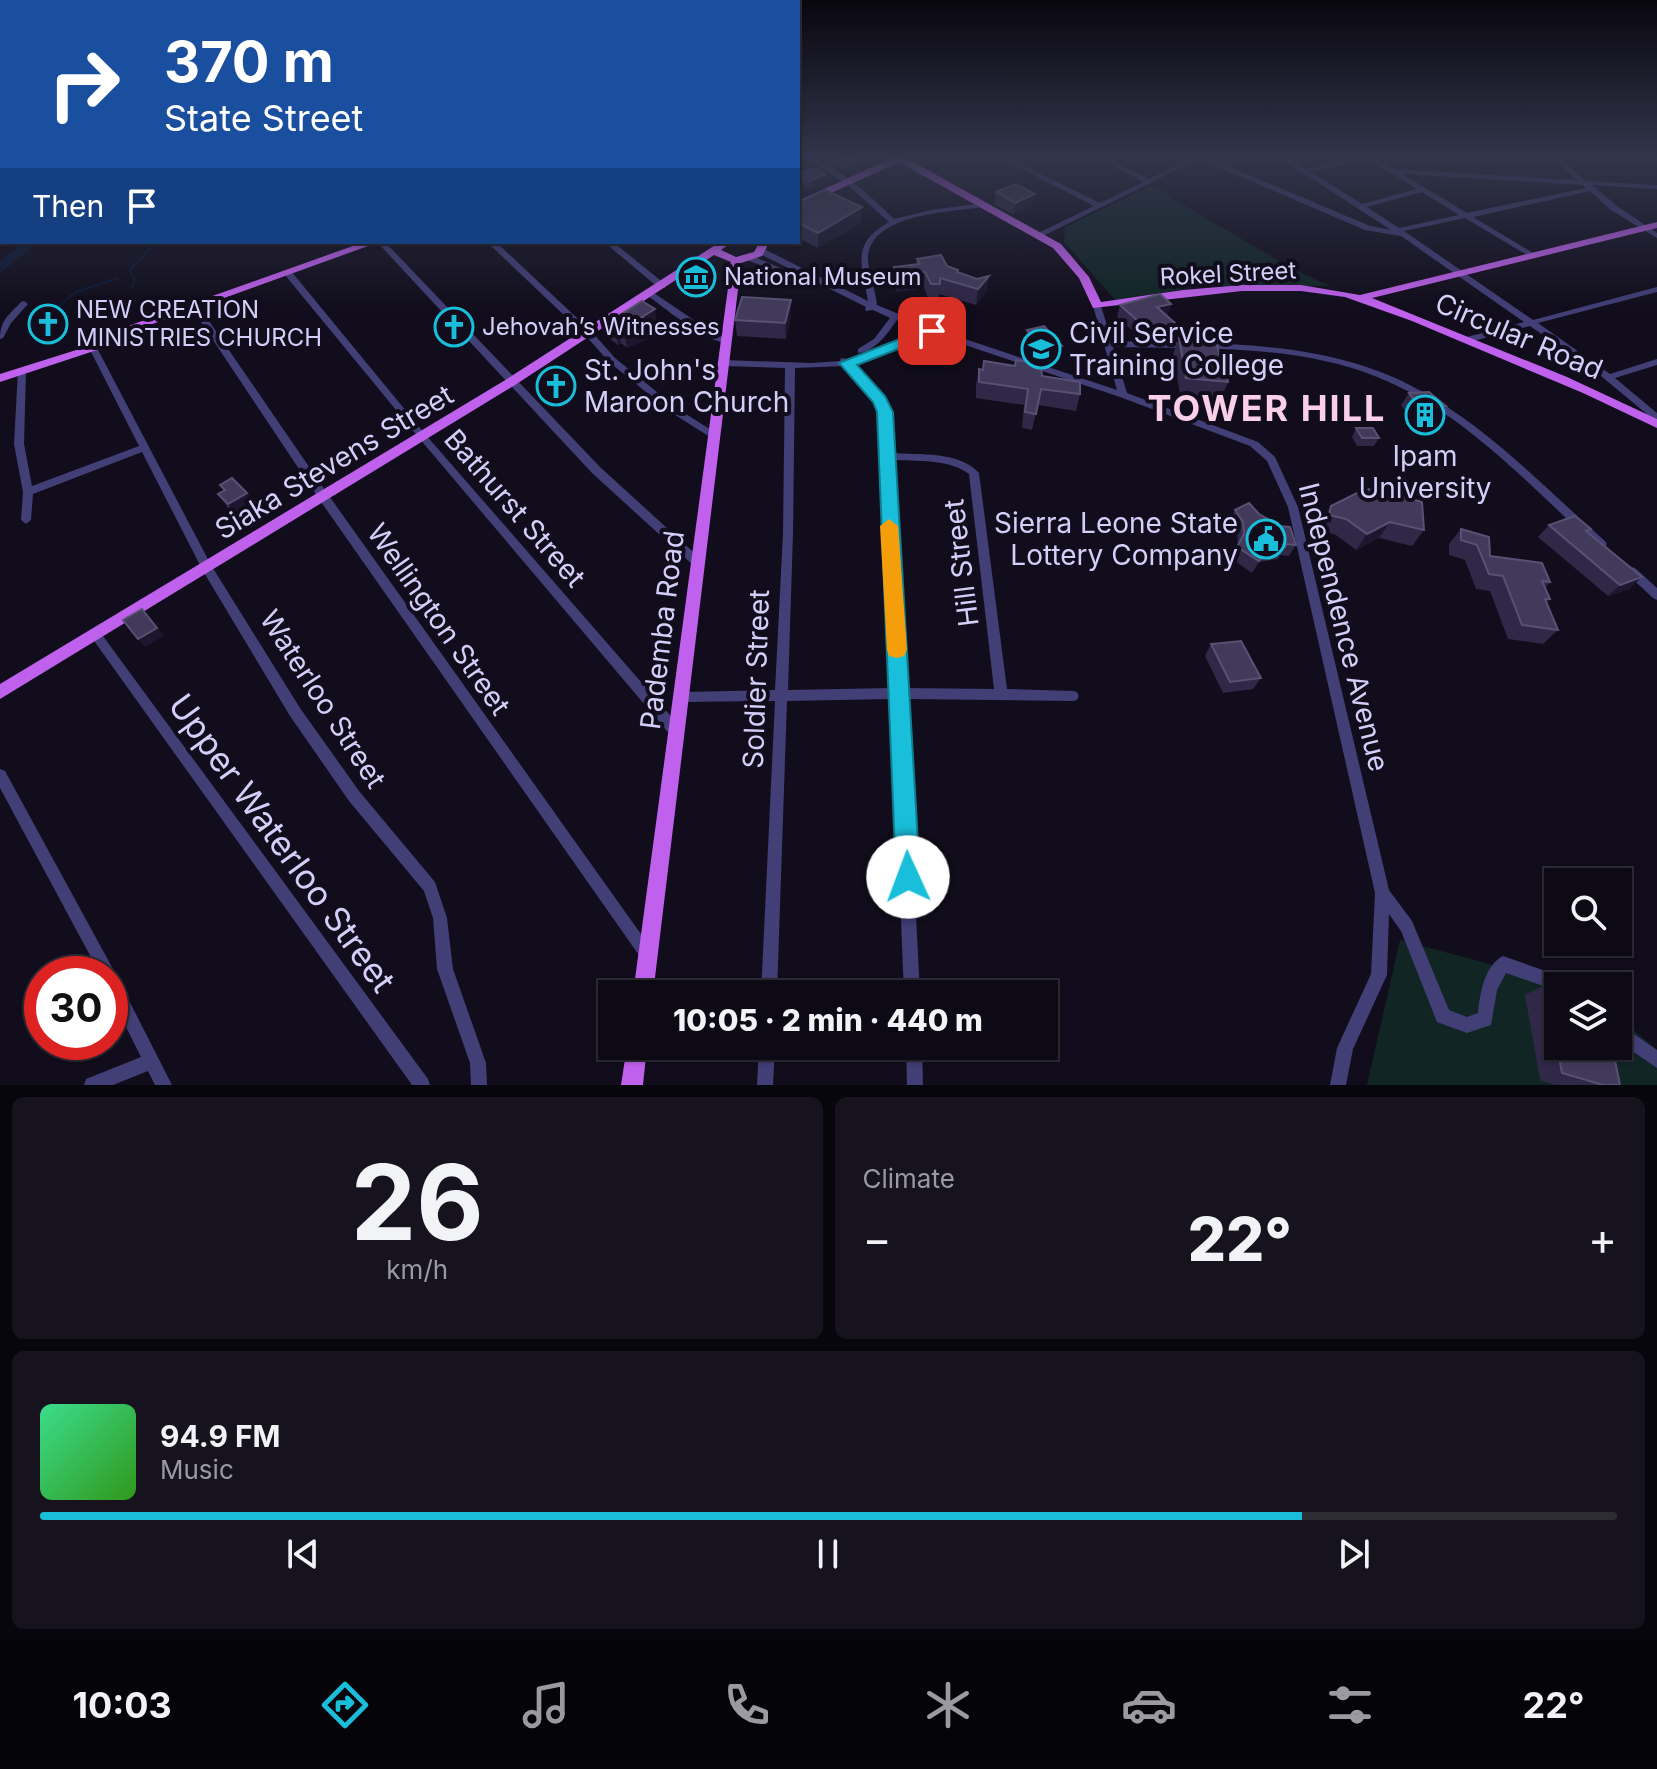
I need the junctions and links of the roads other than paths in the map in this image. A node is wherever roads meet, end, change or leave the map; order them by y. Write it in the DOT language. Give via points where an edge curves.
graph roads {
  1 [pos="877,207"];
  2 [pos="973,207"];
  3 [pos="986,207"];
  4 [pos="1099,207"];
  5 [pos="1317,207"];
  6 [pos="1363,207"];
  7 [pos="1454,207"];
  8 [pos="1508,207"];
  9 [pos="1614,207"];
  10 [pos="1468,215"];
  11 [pos="891,220"];
  12 [pos="1657,225"];
  13 [pos="1643,229"];
  14 [pos="1402,232"];
  15 [pos="1041,235"];
  16 [pos="1657,236"];
  17 [pos="368,244"];
  18 [pos="383,244"];
  19 [pos="493,244"];
  20 [pos="610,244"];
  21 [pos="720,245"];
  22 [pos="760,247"];
  23 [pos="1532,256"];
  24 [pos="750,258"];
  25 [pos="731,263"];
  26 [pos="690,266"];
  27 [pos="288,273"];
  28 [pos="1460,273"];
  29 [pos="1657,289"];
  30 [pos="656,290"];
  31 [pos="1360,298"];
  32 [pos="24,304"];
  33 [pos="1097,306"];
  34 [pos="195,307"];
  35 [pos="871,307"];
  36 [pos="896,316"];
  37 [pos="1533,324"];
  38 [pos="932,331"];
  39 [pos="589,334"];
  40 [pos="0,336"];
  41 [pos="1466,340"];
  42 [pos="725,341"];
  43 [pos="1107,344"];
  44 [pos="93,348"];
  45 [pos="844,362"];
  46 [pos="1657,362"];
  47 [pos="723,363"];
  48 [pos="790,366"];
  49 [pos="21,372"];
  50 [pos="1609,377"];
  51 [pos="0,378"];
  52 [pos="511,382"];
  53 [pos="1123,395"];
  54 [pos="1657,421"];
  55 [pos="713,435"];
  56 [pos="422,436"];
  57 [pos="143,448"];
  58 [pos="885,456"];
  59 [pos="28,492"];
  60 [pos="323,496"];
  61 [pos="26,520"];
  62 [pos="698,563"];
  63 [pos="207,568"];
  64 [pos="1657,595"];
  65 [pos="96,635"];
  66 [pos="0,692"];
  67 [pos="899,693"];
  68 [pos="1001,693"];
  69 [pos="781,694"];
  70 [pos="1073,696"];
  71 [pos="683,697"];
  72 [pos="678,734"];
  73 [pos="0,775"];
  74 [pos="1382,893"];
  75 [pos="98,956"];
  76 [pos="648,956"];
  77 [pos="1544,979"];
  78 [pos="645,980"];
  79 [pos="770,980"];
  80 [pos="911,980"];
  81 [pos="128,1013"];
  82 [pos="1632,1041"];
  83 [pos="635,1060"];
  84 [pos="766,1060"];
  85 [pos="914,1060"];
  86 [pos="1657,1060"];
  87 [pos="153,1061"];
  88 [pos="92,1085"];
  89 [pos="164,1085"];
  90 [pos="422,1085"];
  91 [pos="479,1085"];
  92 [pos="632,1085"];
  93 [pos="765,1085"];
  94 [pos="915,1085"];
  95 [pos="1338,1085"];
  1 -- 11 [label="street"];
  2 -- 11 [label="street"];
  3 -- 15 [label="main road"];
  4 -- 15 [label="street"];
  5 -- 14 [label="street" via="1368,228"];
  6 -- 14 [label="street"];
  7 -- 10 [label="street"];
  8 -- 10 [label="street"];
  9 -- 13 [label="street"];
  10 -- 14 [label="street"];
  10 -- 23 [label="street"];
  11 -- 35 [label="street" via="876,232 864,256"];
  12 -- 13 [label="main road"];
  13 -- 16 [label="street"];
  13 -- 23 [label="main road"];
  14 -- 28 [label="street"];
  15 -- 33 [label="main road" via="1071,259"];
  17 -- 27 [label="main road"];
  18 -- 52 [label="street"];
  19 -- 39 [label="street"];
  20 -- 30 [label="street"];
  21 -- 25 [label="main road"];
  21 -- 26 [label="main road, Siaka Stevens Street"];
  22 -- 24 [label="main road"];
  22 -- 35 [label="street"];
  23 -- 28 [label="main road"];
  24 -- 25 [label="main road, Siaka Stevens Street"];
  24 -- 35 [label="street"];
  25 -- 26 [label="main road, Siaka Stevens Street"];
  25 -- 42 [label="main road, Pademba Road"];
  26 -- 30 [label="main road, Siaka Stevens Street"];
  27 -- 34 [label="main road"];
  27 -- 56 [label="street, Bathurst Street"];
  28 -- 31 [label="main road"];
  28 -- 37 [label="street"];
  29 -- 37 [label="street"];
  30 -- 39 [label="main road, Siaka Stevens Street"];
  30 -- 42 [label="street" via="704,331"];
  31 -- 33 [label="main road, Rokel Street" via="1324,290 1235,290"];
  31 -- 41 [label="main road, Circular Road"];
  32 -- 40 [label="street"];
  33 -- 43 [label="street"];
  34 -- 44 [label="main road" via="132,328"];
  34 -- 60 [label="street, Wellington Street"];
  35 -- 36 [label="street, Independence Avenue"];
  36 -- 38 [label="street, Independence Avenue"];
  36 -- 45 [label="street" via="877,341"];
  37 -- 41 [label="street"];
  37 -- 50 [label="street"];
  38 -- 45 [label="street"];
  38 -- 53 [label="street, Independence Avenue"];
  39 -- 52 [label="main road, Siaka Stevens Street"];
  39 -- 55 [label="street" via="644,387"];
  41 -- 54 [label="main road, Circular Road"];
  42 -- 47 [label="main road, Pademba Road"];
  43 -- 53 [label="street"];
  43 -- 64 [label="street" via="1302,354 1405,386 1468,429"];
  44 -- 49 [label="main road"];
  44 -- 57 [label="street, Waterloo Street"];
  45 -- 48 [label="street"];
  45 -- 58 [label="street" via="883,406"];
  46 -- 50 [label="street"];
  47 -- 48 [label="street"];
  47 -- 55 [label="main road, Pademba Road"];
  48 -- 69 [label="street, Soldier Street"];
  49 -- 51 [label="main road"];
  49 -- 59 [label="street" via="19,444"];
  50 -- 54 [label="street"];
  52 -- 56 [label="main road, Siaka Stevens Street"];
  52 -- 62 [label="street" via="596,470"];
  53 -- 74 [label="street, Independence Avenue" via="1254,444 1271,459 1293,507"];
  55 -- 62 [label="main road, Pademba Road"];
  56 -- 60 [label="main road, Siaka Stevens Street"];
  56 -- 72 [label="street, Bathurst Street"];
  57 -- 59 [label="street"];
  57 -- 63 [label="street, Waterloo Street"];
  58 -- 67 [label="street"];
  58 -- 68 [label="street, Hill Street" via="957,463 974,473"];
  59 -- 61 [label="street"];
  60 -- 63 [label="main road, Siaka Stevens Street"];
  60 -- 76 [label="street, Wellington Street"];
  62 -- 71 [label="main road, Pademba Road"];
  63 -- 65 [label="main road, Siaka Stevens Street"];
  63 -- 91 [label="street, Waterloo Street" via="295,712 354,796 430,887 440,918 445,969 478,1063"];
  65 -- 66 [label="main road, Siaka Stevens Street"];
  65 -- 90 [label="street, Upper Waterloo Street"];
  67 -- 68 [label="street"];
  67 -- 69 [label="street"];
  67 -- 80 [label="street"];
  68 -- 70 [label="street"];
  69 -- 71 [label="street"];
  69 -- 79 [label="street, Soldier Street"];
  71 -- 72 [label="main road, Pademba Road"];
  72 -- 76 [label="main road, Pademba Road"];
  73 -- 75 [label="street"];
  74 -- 77 [label="street, Independence Avenue" via="1407,926 1443,1016 1467,1025 1485,1019 1495,973 1503,964"];
  74 -- 95 [label="street" via="1379,975 1345,1048"];
  76 -- 78 [label="main road, Pademba Road"];
  81 -- 87 [label="street"];
  82 -- 86 [label="street"];
  83 -- 92 [label="main road"];
  84 -- 93 [label="street"];
  85 -- 94 [label="street"];
  87 -- 88 [label="street"];
  87 -- 89 [label="street"];
}
